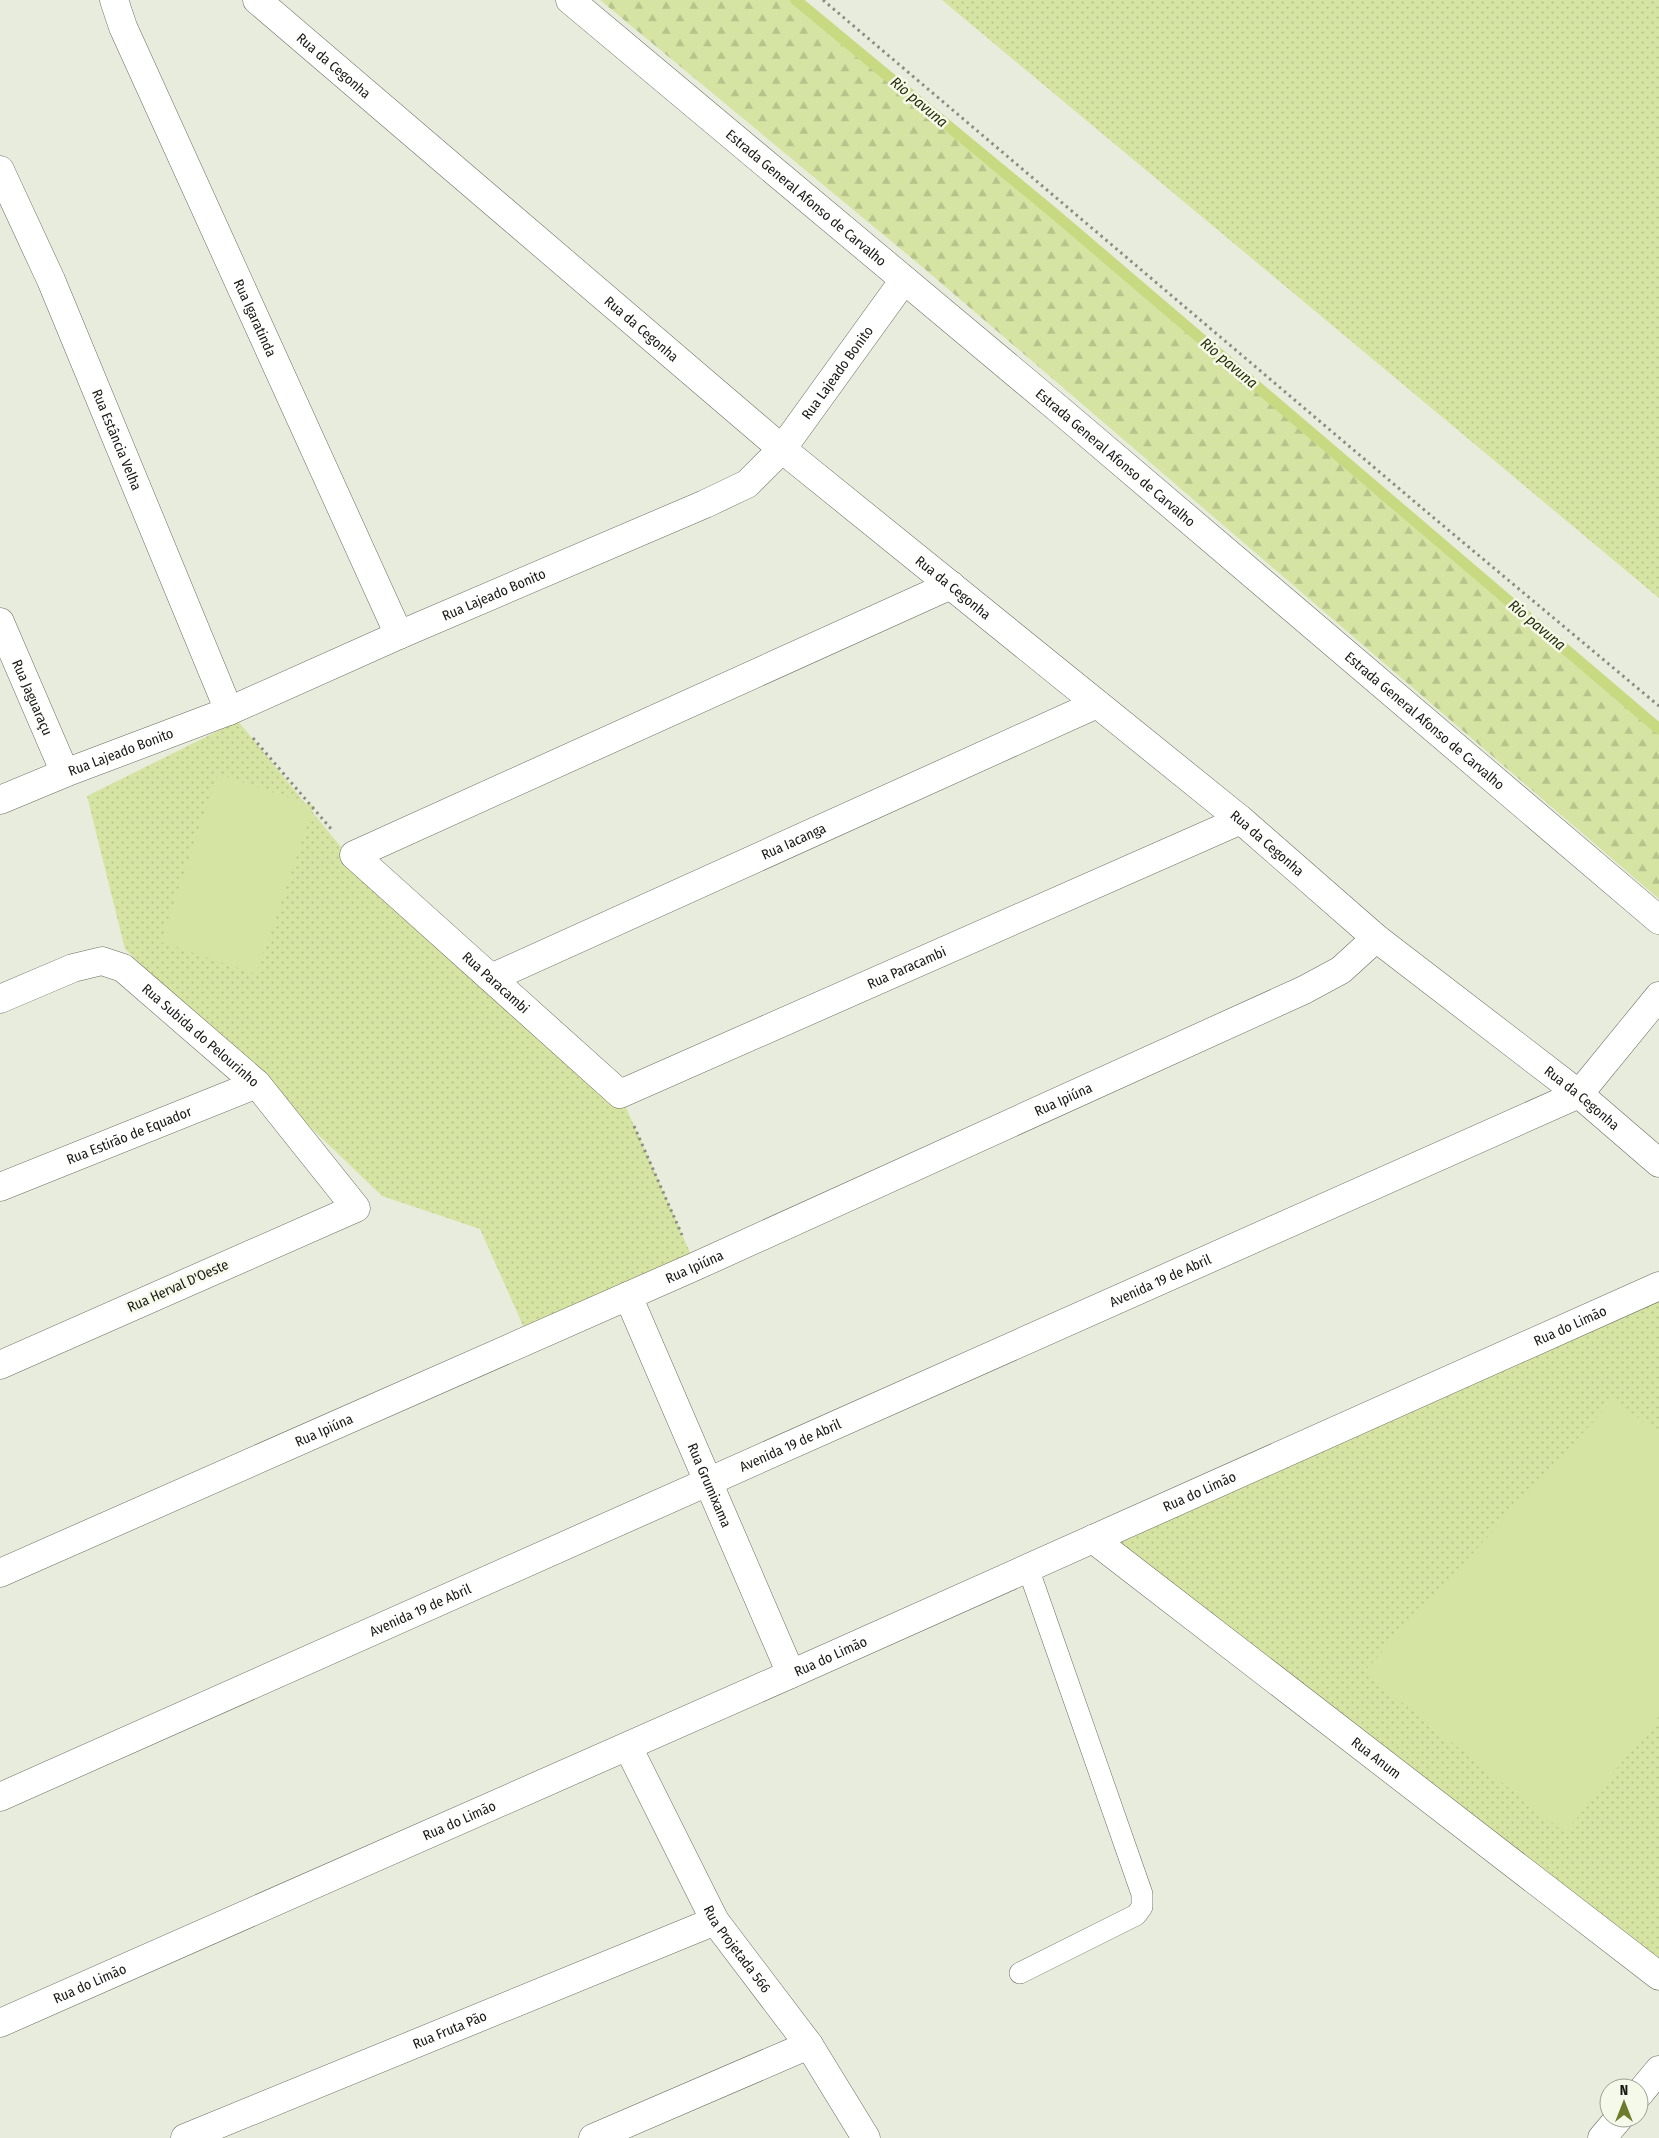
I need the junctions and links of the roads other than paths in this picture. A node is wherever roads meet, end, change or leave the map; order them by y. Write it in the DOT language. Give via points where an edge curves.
graph roads {
  1 [pos="114,0"];
  2 [pos="257,0"];
  3 [pos="570,0"];
  4 [pos="0,170"];
  5 [pos="904,280"];
  6 [pos="782,449"];
  7 [pos="951,585"];
  8 [pos="0,622"];
  9 [pos="399,635"];
  10 [pos="1097,704"];
  11 [pos="229,711"];
  12 [pos="65,773"];
  13 [pos="0,800"];
  14 [pos="1241,820"];
  15 [pos="1659,920"];
  16 [pos="1376,938"];
  17 [pos="491,978"];
  18 [pos="1659,996"];
  19 [pos="0,999"];
  20 [pos="257,1084"];
  21 [pos="1579,1094"];
  22 [pos="1659,1163"];
  23 [pos="0,1187"];
  24 [pos="356,1208"];
  25 [pos="1659,1286"];
  26 [pos="628,1296"];
  27 [pos="0,1365"];
  28 [pos="708,1482"];
  29 [pos="1094,1539"];
  30 [pos="1028,1568"];
  31 [pos="0,1573"];
  32 [pos="791,1674"];
  33 [pos="628,1747"];
  34 [pos="0,1796"];
  35 [pos="715,1921"];
  36 [pos="1020,1973"];
  37 [pos="1659,1976"];
  38 [pos="0,2022"];
  39 [pos="809,2044"];
  40 [pos="1659,2070"];
  41 [pos="1649,2082"];
  42 [pos="1610,2128"];
  43 [pos="185,2138"];
  44 [pos="593,2138"];
  45 [pos="866,2138"];
  46 [pos="1602,2138"];
  1 -- 9 [label="street, Rua Igaratinda" via="123,27"];
  2 -- 6 [label="street, Rua da Cegonha"];
  3 -- 5 [label="street, Estrada General Afonso de Carvalho"];
  4 -- 11 [label="street, Rua Estância Velha" via="52,280"];
  5 -- 6 [label="street, Rua Lajeado Bonito"];
  5 -- 15 [label="street, Estrada General Afonso de Carvalho"];
  6 -- 7 [label="street, Rua da Cegonha"];
  6 -- 9 [label="street, Rua Lajeado Bonito" via="747,484"];
  7 -- 10 [label="street, Rua da Cegonha"];
  7 -- 17 [label="street, Rua Paracambi" via="354,855"];
  8 -- 12 [label="street, Rua Jaguaraçu"];
  9 -- 11 [label="street, Rua Lajeado Bonito"];
  10 -- 14 [label="street, Rua da Cegonha"];
  10 -- 17 [label="street, Rua Iacanga"];
  11 -- 12 [label="street, Rua Lajeado Bonito"];
  12 -- 13 [label="street, Rua Lajeado Bonito"];
  14 -- 16 [label="street, Rua da Cegonha"];
  14 -- 17 [label="street, Rua Paracambi" via="620,1094"];
  16 -- 21 [label="street, Rua da Cegonha"];
  16 -- 26 [label="street, Rua Ipiúna" via="1340,970 1304,990"];
  18 -- 21 [label="street"];
  19 -- 20 [label="street, Rua Subida do Pelourinho" via="73,968 102,961 123,968"];
  20 -- 23 [label="street, Rua Estirão de Equador"];
  20 -- 24 [label="street, Rua Subida do Pelourinho"];
  21 -- 22 [label="street, Rua da Cegonha"];
  21 -- 28 [label="street, Avenida 19 de Abril"];
  24 -- 27 [label="street, Rua Herval D'Oeste"];
  25 -- 29 [label="street, Rua do Limão"];
  26 -- 28 [label="street, Rua Grumixama"];
  26 -- 31 [label="street, Rua Ipiúna"];
  28 -- 32 [label="street, Rua Grumixama"];
  28 -- 34 [label="street, Avenida 19 de Abril"];
  29 -- 30 [label="street, Rua do Limão"];
  29 -- 37 [label="street, Rua Anum"];
  30 -- 32 [label="street, Rua do Limão"];
  30 -- 36 [label="lane" via="1142,1894 1142,1907 1136,1916"];
  32 -- 33 [label="street, Rua do Limão"];
  33 -- 35 [label="street, Rua Projetada 566"];
  33 -- 38 [label="street, Rua do Limão"];
  35 -- 39 [label="street, Rua Projetada 566"];
  35 -- 43 [label="street, Rua Fruta Pão"];
  39 -- 44 [label="street"];
  39 -- 45 [label="street, Rua Projetada 566"];
  40 -- 41 [label="street"];
  42 -- 46 [label="street"];
}
